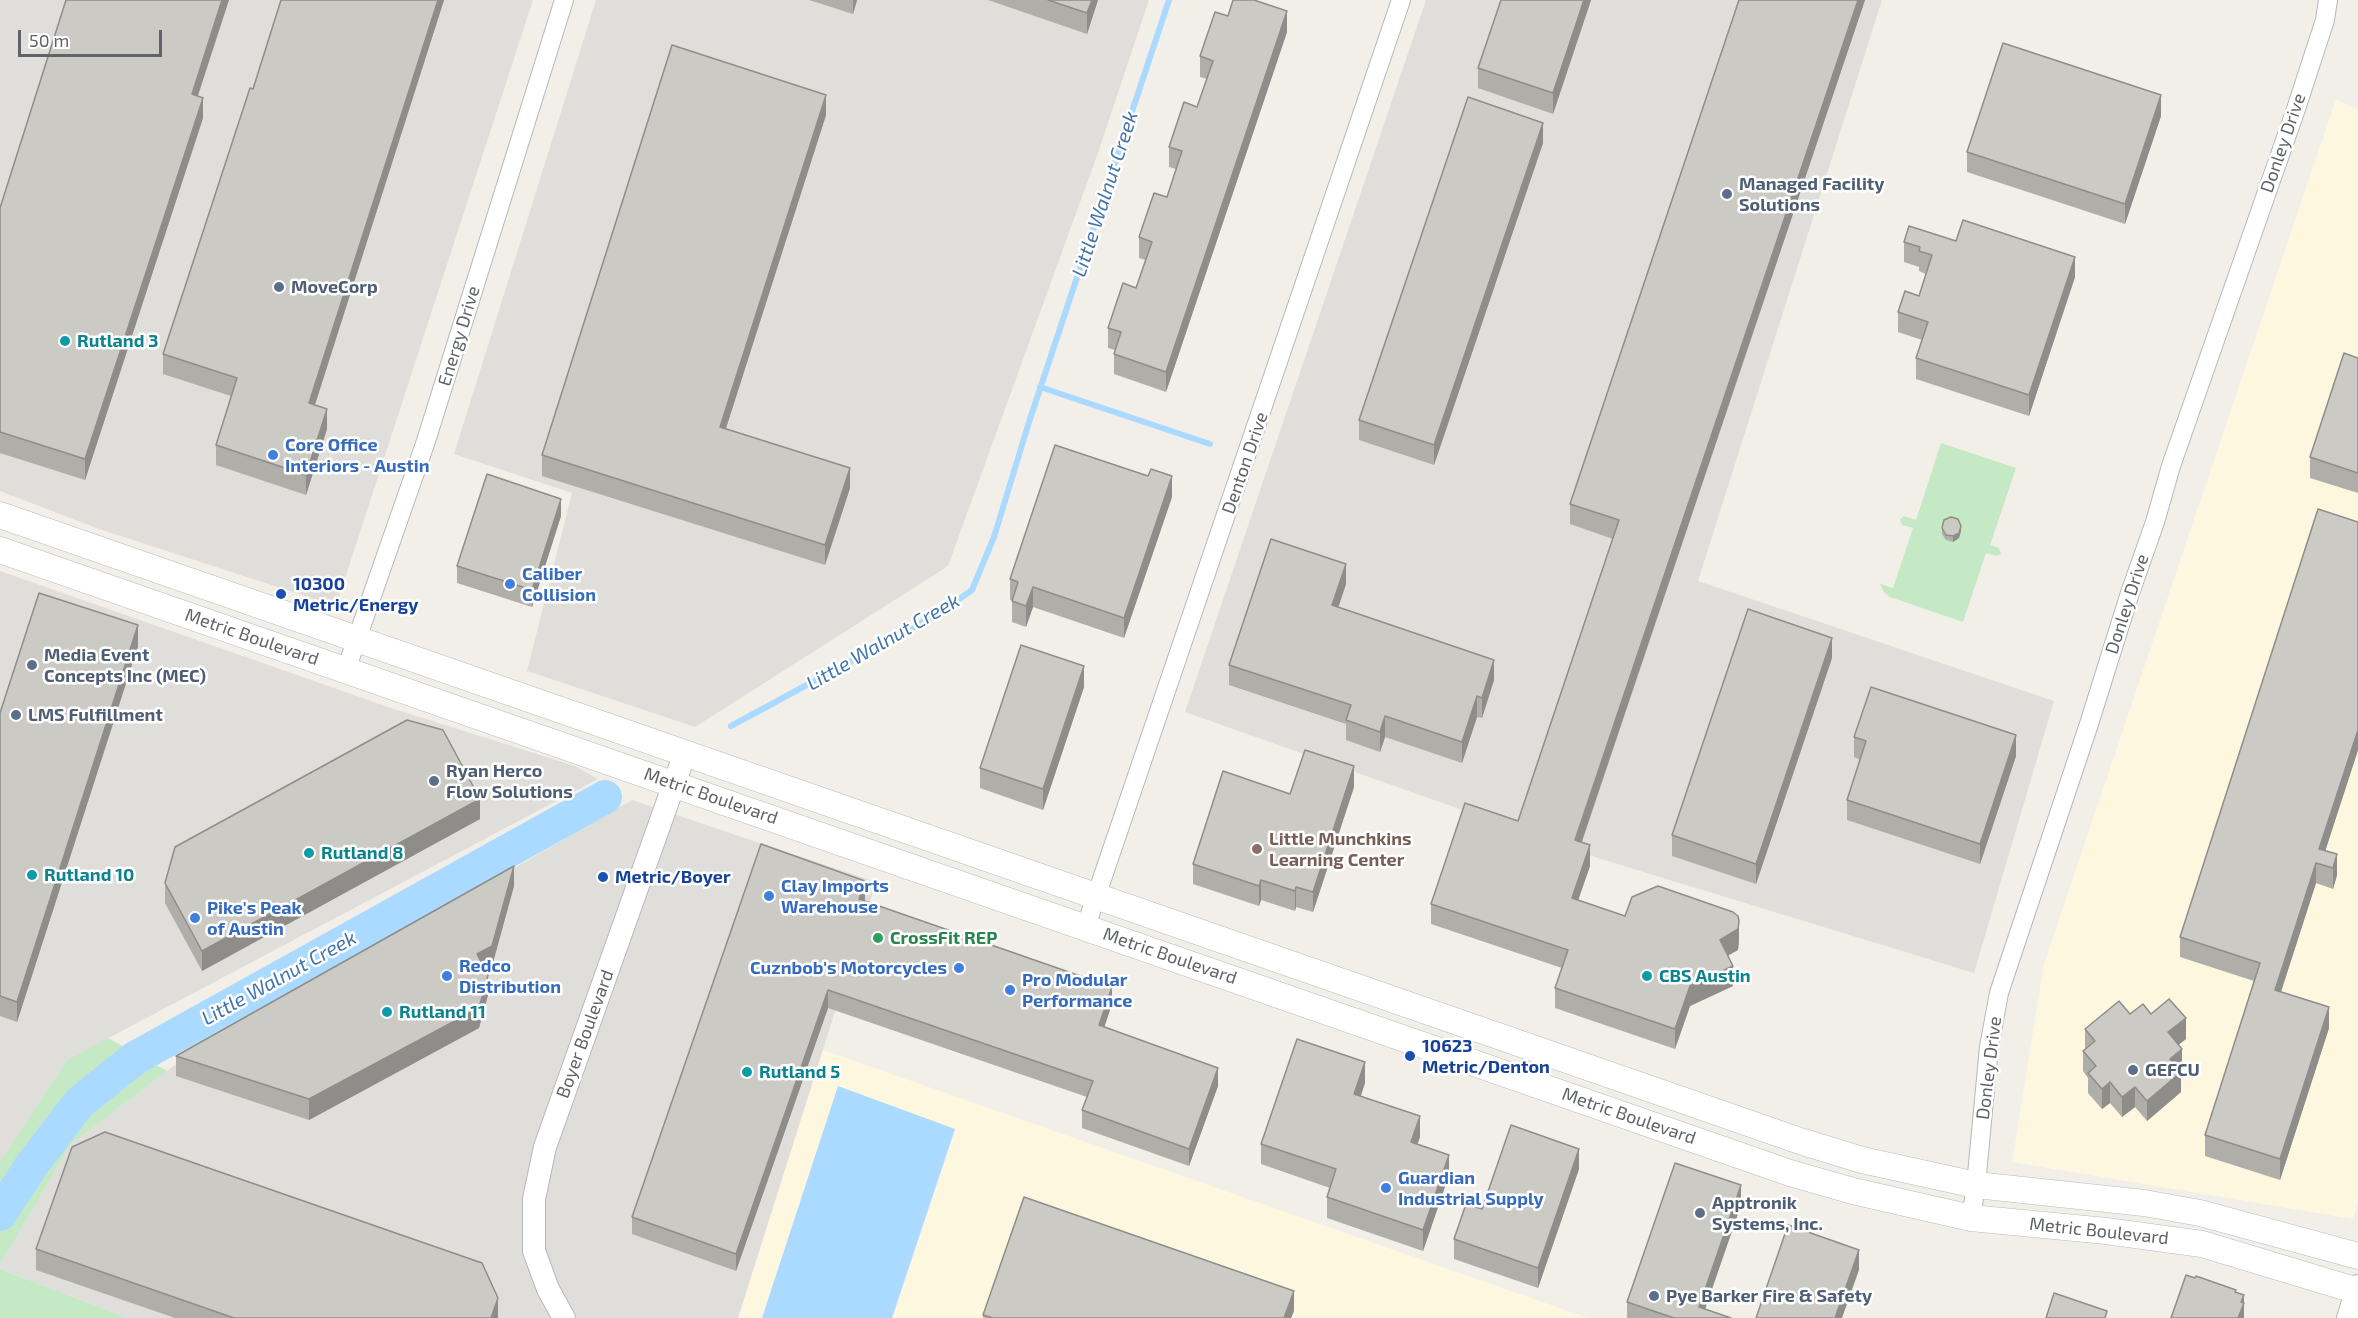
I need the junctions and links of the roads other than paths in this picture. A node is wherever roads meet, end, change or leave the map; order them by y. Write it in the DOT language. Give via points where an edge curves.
graph roads {
  1 [pos="564,0"];
  2 [pos="1401,0"];
  3 [pos="2328,0"];
  4 [pos="0,515"];
  5 [pos="0,550"];
  6 [pos="121,557"];
  7 [pos="111,588"];
  8 [pos="358,640"];
  9 [pos="346,670"];
  10 [pos="686,753"];
  11 [pos="675,783"];
  12 [pos="1096,896"];
  13 [pos="1086,926"];
  14 [pos="1976,1185"];
  15 [pos="1971,1218"];
  16 [pos="2358,1256"];
  17 [pos="2358,1289"];
  18 [pos="564,1318"];
  19 [pos="2348,1318"];
  1 -- 8 [label="street, Energy Drive" via="429,431"];
  2 -- 12 [label="street, Denton Drive"];
  3 -- 14 [label="street, Donley Drive" via="2296,109 2171,466 2156,522 1999,993 1989,1047"];
  4 -- 6 [label="main road, Metric Boulevard"];
  5 -- 7 [label="main road, Metric Boulevard"];
  6 -- 7 [label="main road"];
  6 -- 8 [label="main road, Metric Boulevard"];
  7 -- 9 [label="main road, Metric Boulevard"];
  8 -- 9 [label="street, Energy Drive"];
  8 -- 10 [label="main road, Metric Boulevard"];
  9 -- 11 [label="main road, Metric Boulevard"];
  10 -- 11 [label="street, Boyer Boulevard"];
  10 -- 12 [label="main road, Metric Boulevard"];
  11 -- 13 [label="main road, Metric Boulevard"];
  11 -- 18 [label="street, Boyer Boulevard" via="545,1147 534,1199 534,1251"];
  12 -- 13 [label="street, Denton Drive"];
  12 -- 14 [label="main road, Metric Boulevard" via="1800,1141 1862,1160"];
  13 -- 15 [label="main road, Metric Boulevard" via="1790,1173"];
  14 -- 15 [label="street, Donley Drive"];
  14 -- 16 [label="main road, Metric Boulevard" via="2200,1213"];
  15 -- 17 [label="main road, Metric Boulevard" via="2202,1244"];
  17 -- 19 [label="street"];
}
